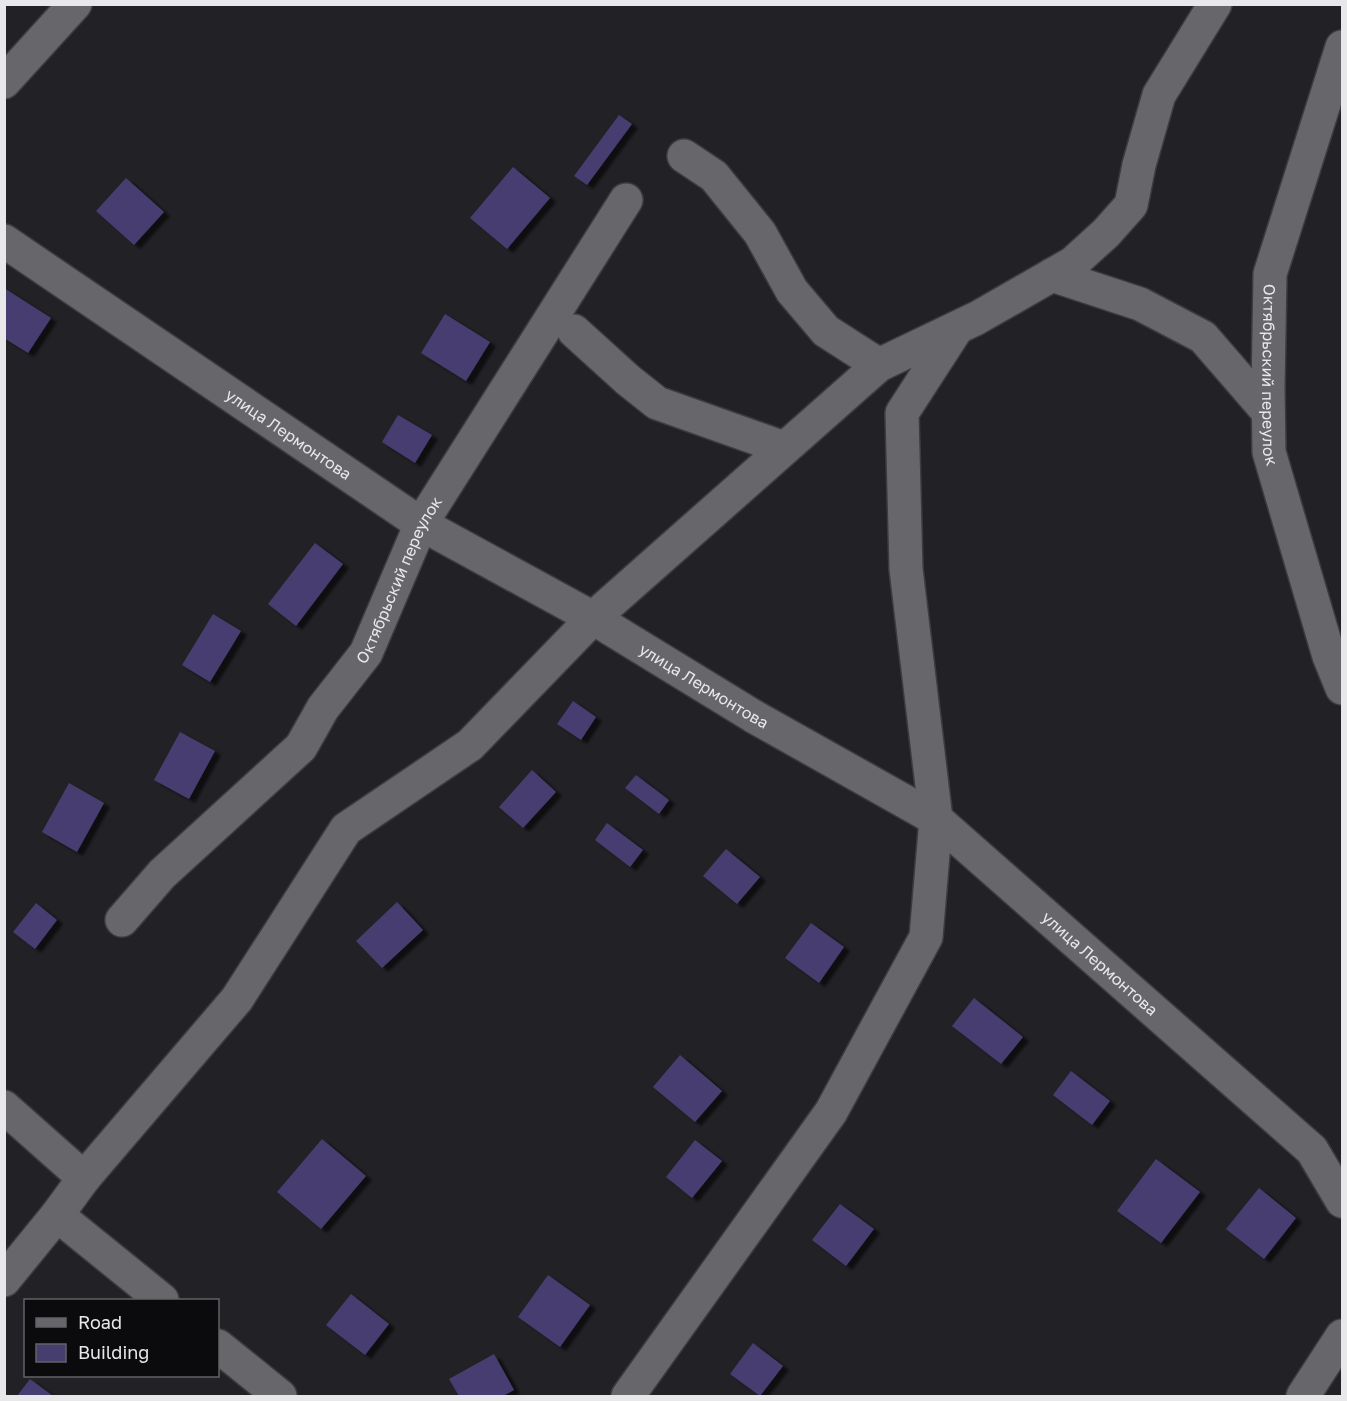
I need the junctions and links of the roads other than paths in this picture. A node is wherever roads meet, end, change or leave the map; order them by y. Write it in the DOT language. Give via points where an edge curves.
graph roads {
  1 [pos="75,4"];
  2 [pos="1215,4"];
  3 [pos="1342,47"];
  4 [pos="4,82"];
  5 [pos="684,156"];
  6 [pos="626,200"];
  7 [pos="4,241"];
  8 [pos="1052,275"];
  9 [pos="957,328"];
  10 [pos="574,332"];
  11 [pos="879,365"];
  12 [pos="1268,412"];
  13 [pos="784,448"];
  14 [pos="421,524"];
  15 [pos="593,618"];
  16 [pos="1336,652"];
  17 [pos="1342,688"];
  18 [pos="936,819"];
  19 [pos="122,920"];
  20 [pos="4,1107"];
  21 [pos="84,1178"];
  22 [pos="1342,1201"];
  23 [pos="57,1215"];
  24 [pos="4,1280"];
  25 [pos="161,1299"];
  26 [pos="1342,1336"];
  27 [pos="219,1347"];
  28 [pos="280,1396"];
  29 [pos="628,1396"];
  30 [pos="1303,1396"];
  1 -- 4 [label="street"];
  2 -- 8 [label="street" via="1159,95 1131,205 1073,263"];
  3 -- 12 [label="street, Октябрьский переулок" via="1270,274"];
  5 -- 11 [label="street" via="714,176 728,192 760,233 792,291 826,331"];
  6 -- 14 [label="street, Октябрьский переулок"];
  7 -- 14 [label="street, улица Лермонтова"];
  8 -- 9 [label="street"];
  8 -- 12 [label="street" via="1140,304 1203,337"];
  9 -- 11 [label="street"];
  9 -- 18 [label="street" via="902,413 906,569"];
  10 -- 13 [label="street" via="657,403"];
  11 -- 13 [label="street"];
  12 -- 16 [label="street, Октябрьский переулок" via="1269,452"];
  13 -- 15 [label="street"];
  14 -- 15 [label="street, улица Лермонтова"];
  14 -- 19 [label="street, Октябрьский переулок" via="366,653 323,708 301,747 162,874"];
  15 -- 18 [label="street, улица Лермонтова" via="753,716"];
  15 -- 21 [label="street" via="470,745 346,829 237,999"];
  16 -- 17 [label="street, Октябрьский переулок"];
  18 -- 22 [label="street, улица Лермонтова" via="1312,1150"];
  18 -- 29 [label="street" via="926,937 831,1112"];
  20 -- 21 [label="street"];
  21 -- 23 [label="street"];
  23 -- 24 [label="street"];
  23 -- 25 [label="street"];
  26 -- 30 [label="street"];
  27 -- 28 [label="street"];
}
